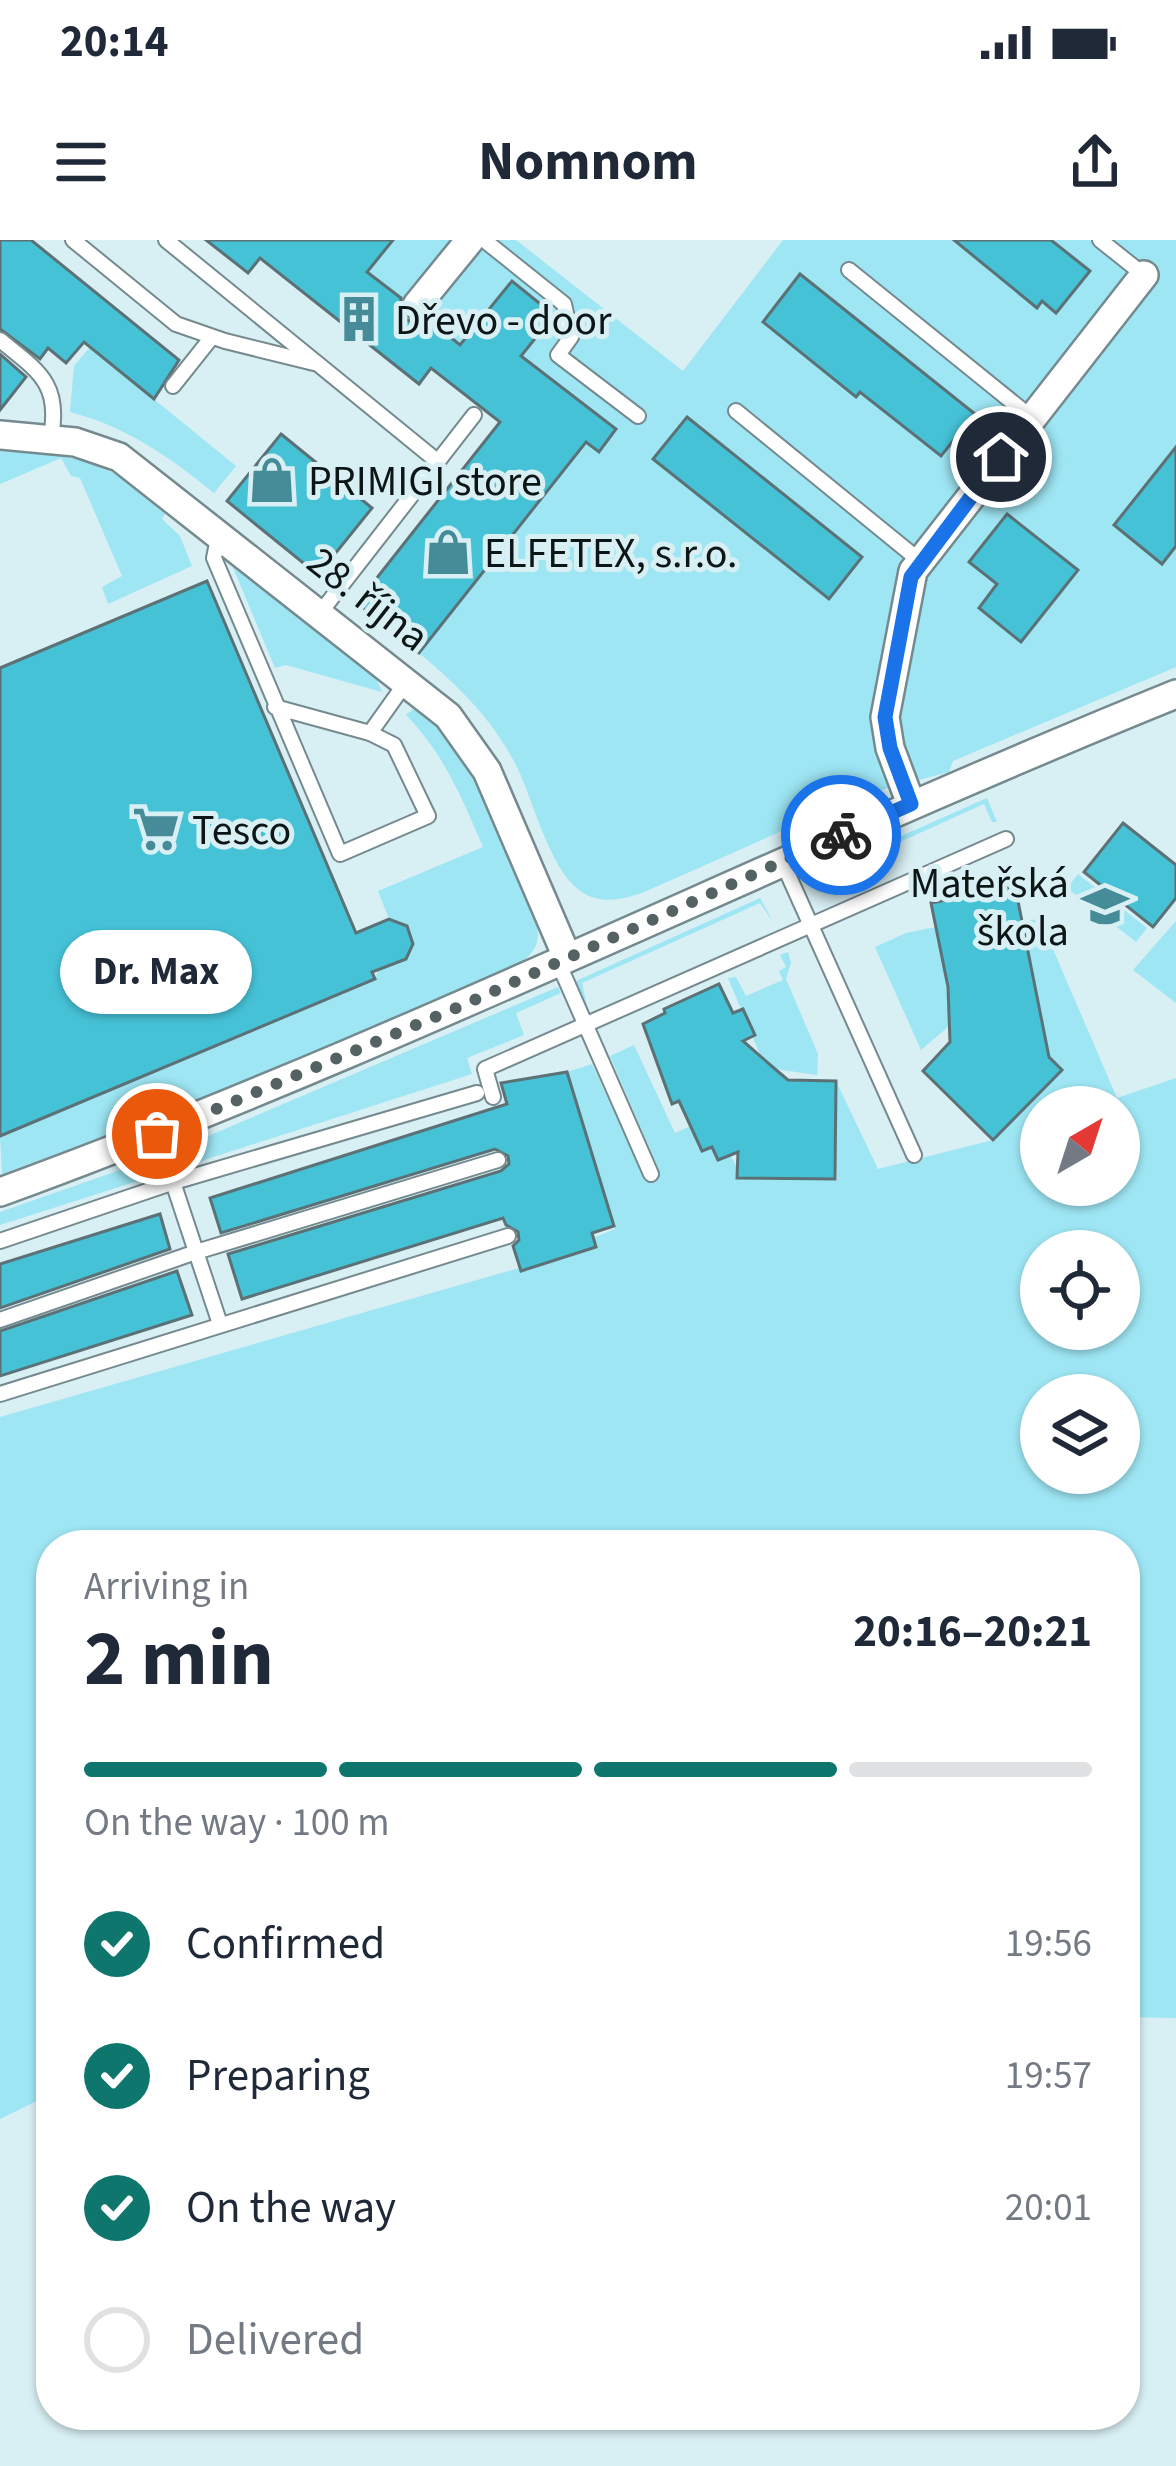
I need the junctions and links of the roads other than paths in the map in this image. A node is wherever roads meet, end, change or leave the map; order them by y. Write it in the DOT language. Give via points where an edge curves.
graph roads {
  1 [pos="73,240"];
  2 [pos="166,240"];
  3 [pos="470,240"];
  4 [pos="484,240"];
  5 [pos="1100,240"];
  6 [pos="849,270"];
  7 [pos="1144,275"];
  8 [pos="418,305"];
  9 [pos="212,337"];
  10 [pos="0,340"];
  11 [pos="320,365"];
  12 [pos="173,386"];
  13 [pos="736,410"];
  14 [pos="474,415"];
  15 [pos="638,416"];
  16 [pos="1033,418"];
  17 [pos="0,435"];
  18 [pos="51,437"];
  19 [pos="437,461"];
  20 [pos="219,532"];
  21 [pos="920,561"];
  22 [pos="320,613"];
  23 [pos="407,681"];
  24 [pos="1176,694"];
  25 [pos="275,707"];
  26 [pos="370,733"];
  27 [pos="911,804"];
  28 [pos="1006,839"];
  29 [pos="782,861"];
  30 [pos="812,926"];
  31 [pos="562,960"];
  32 [pos="584,1025"];
  33 [pos="157,1134"];
  34 [pos="914,1155"];
  35 [pos="498,1160"];
  36 [pos="651,1174"];
  37 [pos="175,1182"];
  38 [pos="0,1192"];
  39 [pos="508,1236"];
  40 [pos="0,1241"];
  41 [pos="196,1252"];
  42 [pos="0,1320"];
  43 [pos="220,1324"];
  44 [pos="0,1394"];
  1 -- 9 [label="lane" via="176,324"];
  2 -- 11 [label="lane"];
  3 -- 8 [label="street"];
  4 -- 15 [label="lane" via="564,304 571,338 558,355"];
  5 -- 7 [label="lane"];
  6 -- 16 [label="lane"];
  7 -- 16 [label="street"];
  9 -- 11 [label="lane"];
  9 -- 12 [label="lane"];
  10 -- 18 [label="lane" via="47,384 55,405"];
  11 -- 19 [label="lane"];
  13 -- 21 [label="lane"];
  14 -- 19 [label="lane"];
  16 -- 21 [label="street"];
  17 -- 18 [label="street, 28. října"];
  18 -- 20 [label="street, 28. října" via="119,457"];
  19 -- 22 [label="lane"];
  20 -- 22 [label="street, 28. října"];
  20 -- 25 [label="lane" via="214,558"];
  21 -- 27 [label="street" via="885,717"];
  22 -- 23 [label="street, 28. října"];
  23 -- 26 [label="lane"];
  23 -- 31 [label="street, 28. října" via="448,716 480,759"];
  24 -- 27 [label="street"];
  25 -- 26 [label="lane"];
  25 -- 26 [label="lane" via="340,854 428,816 394,745"];
  27 -- 29 [label="street"];
  28 -- 30 [label="lane"];
  29 -- 30 [label="lane"];
  29 -- 31 [label="street"];
  30 -- 32 [label="lane"];
  30 -- 34 [label="lane"];
  31 -- 32 [label="lane"];
  31 -- 33 [label="street"];
  32 -- 36 [label="lane"];
  32 -- 37 [label="lane" via="485,1069 485,1095"];
  33 -- 37 [label="lane"];
  33 -- 38 [label="street"];
  35 -- 41 [label="lane"];
  37 -- 40 [label="lane"];
  37 -- 41 [label="lane"];
  39 -- 43 [label="lane"];
  41 -- 42 [label="lane"];
  41 -- 43 [label="lane"];
  43 -- 44 [label="lane"];
}
